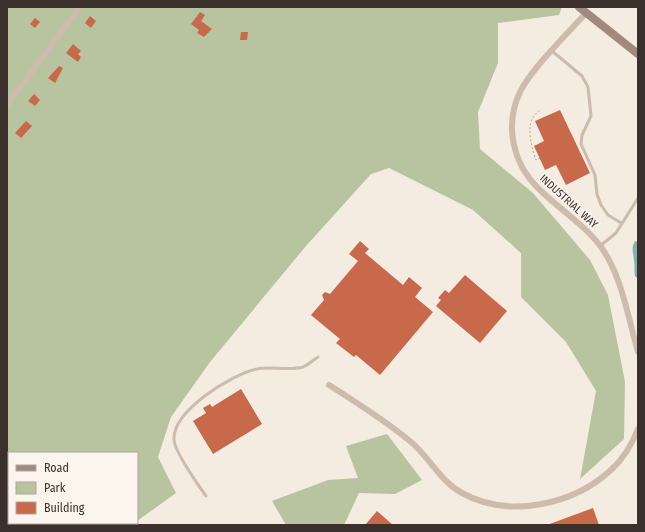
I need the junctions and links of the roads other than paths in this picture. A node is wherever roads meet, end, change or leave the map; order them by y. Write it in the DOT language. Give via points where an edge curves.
graph roads {
  1 [pos="80,7"];
  2 [pos="579,7"];
  3 [pos="586,13"];
  4 [pos="552,51"];
  5 [pos="638,54"];
  6 [pos="7,105"];
  7 [pos="638,198"];
  8 [pos="622,223"];
  9 [pos="600,246"];
  10 [pos="638,352"];
  11 [pos="318,357"];
  12 [pos="329,385"];
  13 [pos="638,429"];
  14 [pos="206,496"];
  1 -- 6 [label="street"];
  2 -- 3 [label="street"];
  3 -- 4 [label="street, INDUSTRIAL WAY"];
  3 -- 5 [label="street"];
  4 -- 8 [label="lane" via="582,76 588,86 591,116 582,135 581,144 595,175 601,205 608,216"];
  4 -- 9 [label="street, INDUSTRIAL WAY" via="527,81 517,100 512,122 514,145 520,164 531,181"];
  7 -- 8 [label="lane"];
  8 -- 9 [label="lane" via="614,236"];
  9 -- 10 [label="street, INDUSTRIAL WAY" via="617,279"];
  11 -- 14 [label="lane" via="301,367 258,369 232,378 205,396 183,418 175,434 176,446"];
  12 -- 13 [label="street" via="412,443 436,472 454,488 474,499 494,504 537,505 580,491 612,469 630,445"];
}
